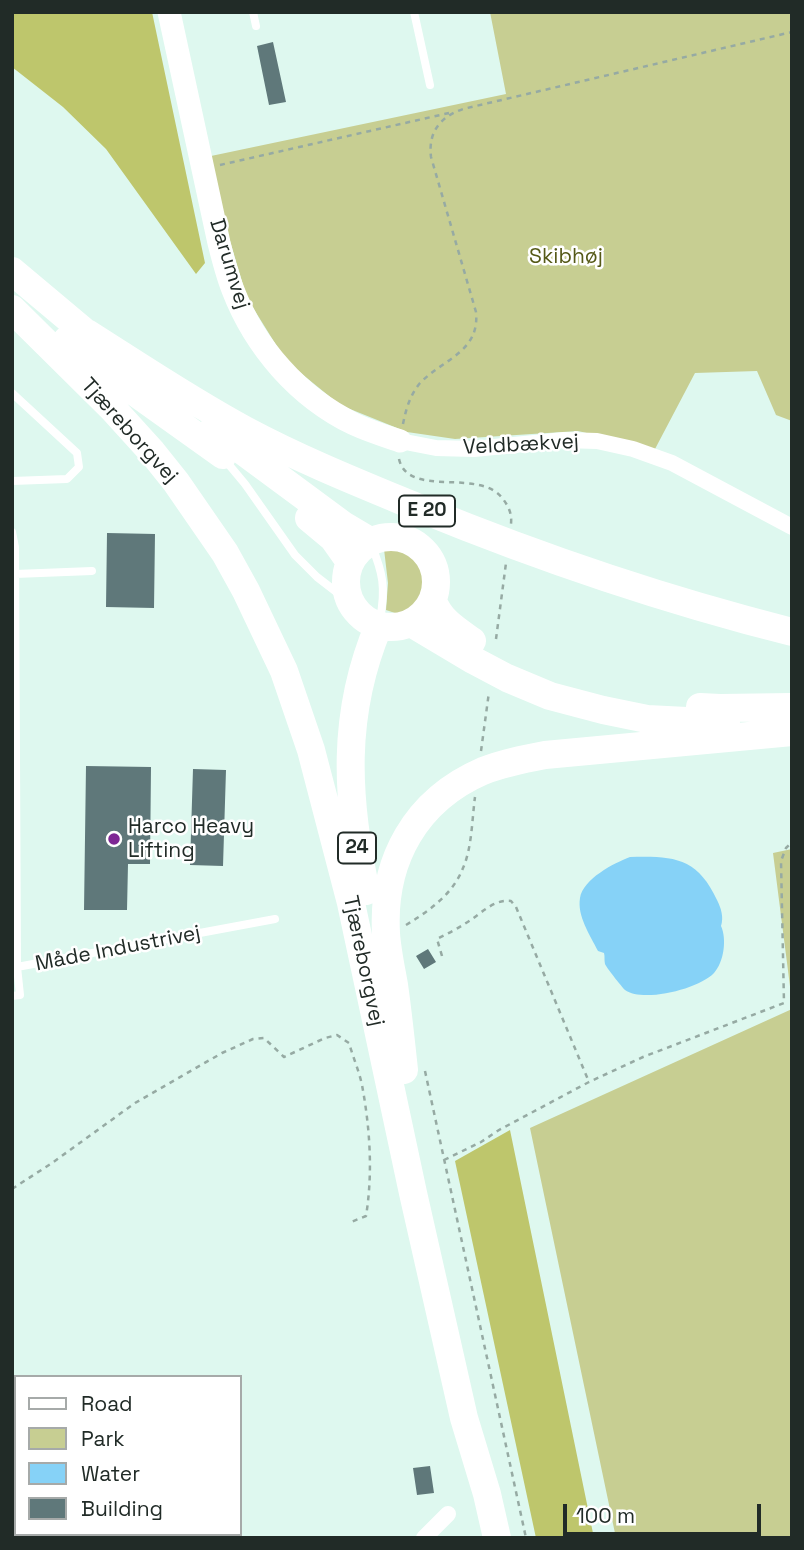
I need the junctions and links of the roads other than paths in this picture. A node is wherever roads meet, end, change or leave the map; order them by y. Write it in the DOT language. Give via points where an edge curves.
graph roads {
  1 [pos="169,12"];
  2 [pos="253,12"];
  3 [pos="414,12"];
  4 [pos="256,26"];
  5 [pos="430,85"];
  6 [pos="12,271"];
  7 [pos="12,297"];
  8 [pos="12,309"];
  9 [pos="87,333"];
  10 [pos="12,393"];
  11 [pos="400,441"];
  12 [pos="217,450"];
  13 [pos="12,481"];
  14 [pos="792,527"];
  15 [pos="12,532"];
  16 [pos="370,541"];
  17 [pos="350,562"];
  18 [pos="92,571"];
  19 [pos="15,574"];
  20 [pos="433,601"];
  21 [pos="365,616"];
  22 [pos="411,622"];
  23 [pos="792,632"];
  24 [pos="792,707"];
  25 [pos="792,722"];
  26 [pos="792,732"];
  27 [pos="15,887"];
  28 [pos="351,903"];
  29 [pos="15,911"];
  30 [pos="275,919"];
  31 [pos="18,967"];
  32 [pos="12,996"];
  33 [pos="414,1070"];
  34 [pos="487,1494"];
  35 [pos="448,1514"];
  36 [pos="424,1538"];
  37 [pos="497,1538"];
  1 -- 11 [label="street, Darumvej" via="229,278 244,316 283,372 318,402 354,424"];
  2 -- 4 [label="lane"];
  3 -- 5 [label="lane"];
  6 -- 9 [label="highway, Tjæreborgvej / E 20"];
  7 -- 12 [label="highway, Tjæreborgvej"];
  8 -- 28 [label="highway, Tjæreborgvej" via="152,452 225,553 271,641 299,711"];
  9 -- 16 [label="highway, Tjæreborgvej / E 20" via="120,364"];
  9 -- 23 [label="highway, E 20" via="246,431 397,499 616,581"];
  10 -- 13 [label="lane" via="77,453 79,467 67,479"];
  11 -- 14 [label="street, Veldbækvej" via="474,449 597,441 672,463"];
  12 -- 17 [label="highway, Tjæreborgvej" via="309,518"];
  12 -- 21 [label="lane" via="295,555"];
  15 -- 19 [label="lane, Måde Industrivej"];
  16 -- 17 [label="highway"];
  16 -- 20 [label="highway, E 20" via="394,536 418,544 433,564"];
  16 -- 21 [label="lane" via="381,568 384,597"];
  17 -- 21 [label="highway" via="347,594"];
  18 -- 19 [label="lane"];
  19 -- 27 [label="lane, Måde Industrivej"];
  20 -- 22 [label="highway"];
  20 -- 24 [label="highway" via="452,628 477,644 569,686 646,703 720,709"];
  21 -- 22 [label="highway" via="390,627"];
  21 -- 28 [label="highway, 24" via="345,684 336,759 338,813"];
  21 -- 33 [label="highway, 24" via="368,652 352,729 352,814 361,870"];
  22 -- 25 [label="highway" via="507,678 563,700 647,719"];
  26 -- 33 [label="highway" via="528,758 484,771 438,798 405,839 386,905 399,1018"];
  27 -- 29 [label="lane, Måde Industrivej"];
  28 -- 34 [label="highway, Tjæreborgvej / 24" via="461,1404"];
  29 -- 31 [label="lane, Måde Industrivej"];
  30 -- 31 [label="lane, Måde Industrivej"];
  31 -- 32 [label="lane" via="20,995"];
  33 -- 34 [label="highway, Tjæreborgvej / 24" via="479,1413"];
  34 -- 37 [label="highway, Tjæreborgvej / 24"];
  35 -- 36 [label="street"];
}
